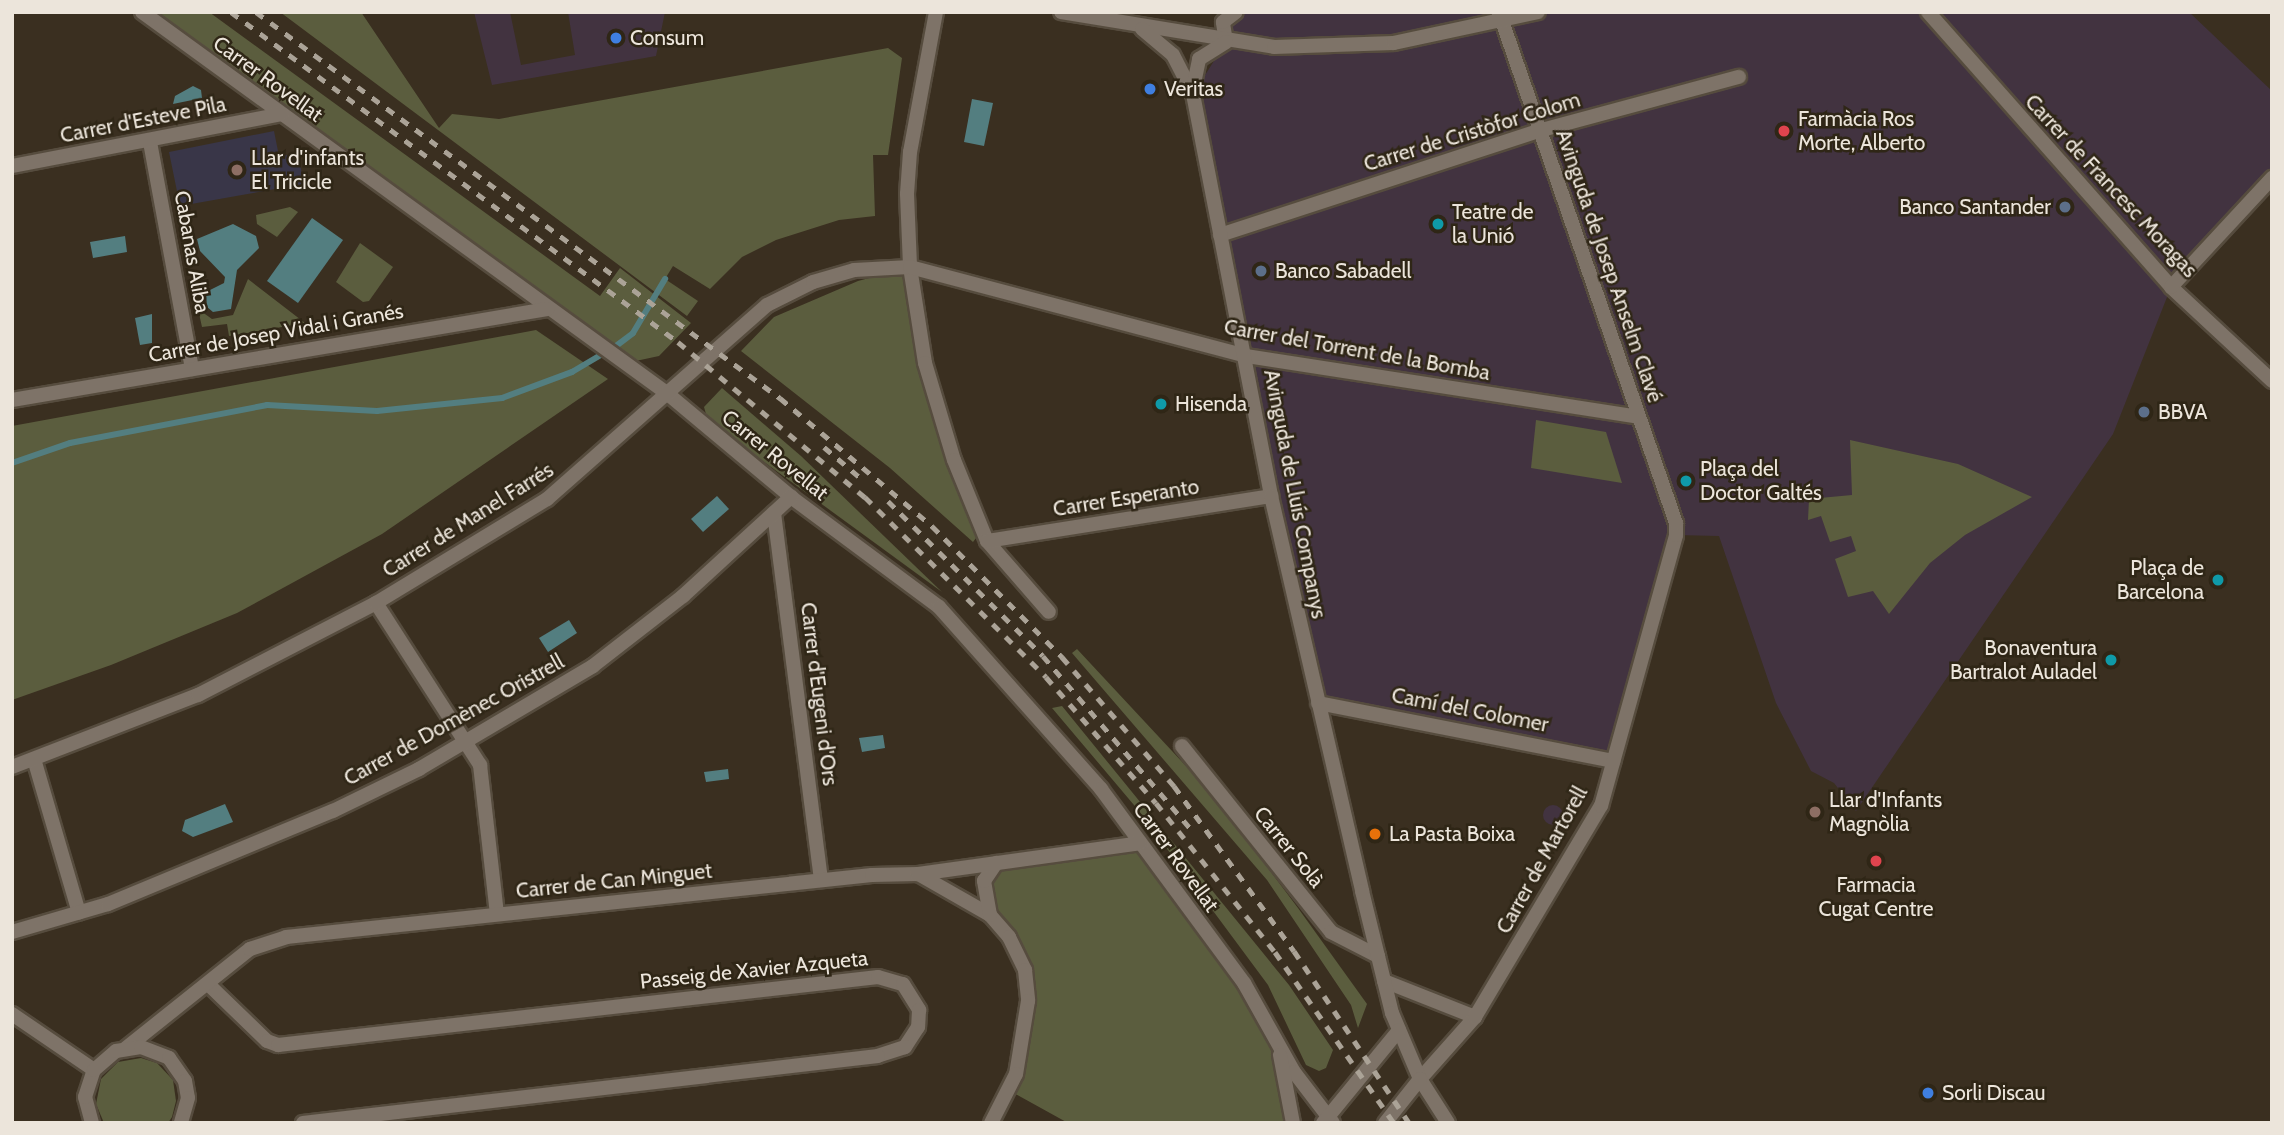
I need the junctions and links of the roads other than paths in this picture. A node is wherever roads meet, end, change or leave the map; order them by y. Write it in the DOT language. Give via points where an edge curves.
graph roads {
  1 [pos="142,12"];
  2 [pos="936,12"];
  3 [pos="1061,12"];
  4 [pos="1138,12"];
  5 [pos="1236,12"];
  6 [pos="1538,12"];
  7 [pos="1928,12"];
  8 [pos="1501,18"];
  9 [pos="1223,22"];
  10 [pos="1142,29"];
  11 [pos="1206,37"];
  12 [pos="1226,42"];
  13 [pos="1739,77"];
  14 [pos="1193,94"];
  15 [pos="281,114"];
  16 [pos="1542,130"];
  17 [pos="150,142"];
  18 [pos="12,166"];
  19 [pos="2272,178"];
  20 [pos="1220,235"];
  21 [pos="910,267"];
  22 [pos="2171,287"];
  23 [pos="547,309"];
  24 [pos="1246,356"];
  25 [pos="192,369"];
  26 [pos="2272,381"];
  27 [pos="668,394"];
  28 [pos="12,400"];
  29 [pos="1637,416"];
  30 [pos="1271,496"];
  31 [pos="791,497"];
  32 [pos="775,513"];
  33 [pos="1676,535"];
  34 [pos="987,541"];
  35 [pos="376,603"];
  36 [pos="1049,612"];
  37 [pos="1318,704"];
  38 [pos="466,742"];
  39 [pos="1182,746"];
  40 [pos="34,760"];
  41 [pos="1613,761"];
  42 [pos="12,767"];
  43 [pos="1140,843"];
  44 [pos="996,863"];
  45 [pos="918,874"];
  46 [pos="821,880"];
  47 [pos="79,913"];
  48 [pos="497,914"];
  49 [pos="990,915"];
  50 [pos="12,932"];
  51 [pos="1378,956"];
  52 [pos="1384,981"];
  53 [pos="208,984"];
  54 [pos="12,1014"];
  55 [pos="1475,1017"];
  56 [pos="1399,1030"];
  57 [pos="1275,1037"];
  58 [pos="126,1048"];
  59 [pos="94,1070"];
  60 [pos="1420,1079"];
  61 [pos="87,1121"];
  62 [pos="1328,1121"];
  63 [pos="181,1123"];
  64 [pos="303,1123"];
  65 [pos="991,1123"];
  66 [pos="1293,1123"];
  67 [pos="1385,1123"];
  68 [pos="1448,1123"];
  1 -- 15 [label="street, Carrer Rovellat"];
  2 -- 21 [label="street" via="910,152"];
  3 -- 10 [label="street"];
  4 -- 10 [label="street"];
  5 -- 9 [label="street"];
  6 -- 8 [label="street"];
  7 -- 22 [label="street, Carrer de Francesc Moragas"];
  8 -- 12 [label="street" via="1364,46"];
  8 -- 16 [label="street, Avinguda de Josep Anselm Clavé"];
  9 -- 11 [label="street"];
  9 -- 12 [label="street"];
  10 -- 11 [label="street"];
  10 -- 14 [label="street, Avinguda de Lluís Companys" via="1173,55"];
  11 -- 12 [label="street"];
  12 -- 14 [label="street" via="1199,59 1193,73"];
  13 -- 16 [label="street, Carrer de Cristòfor Colom"];
  14 -- 20 [label="street, Avinguda de Lluís Companys"];
  15 -- 17 [label="street, Carrer d'Esteve Pila"];
  15 -- 23 [label="street, Carrer Rovellat"];
  16 -- 20 [label="street, Carrer de Cristòfor Colom"];
  16 -- 29 [label="street, Avinguda de Josep Anselm Clavé"];
  17 -- 18 [label="street, Carrer d'Esteve Pila"];
  17 -- 25 [label="street, Cabanas Aliba"];
  19 -- 22 [label="street"];
  20 -- 24 [label="street, Avinguda de Lluís Companys"];
  21 -- 24 [label="street, Carrer del Torrent de la Bomba"];
  21 -- 27 [label="street, Carrer de Manel Farrés" via="854,270 814,282 767,305"];
  21 -- 34 [label="street" via="925,363 954,460"];
  22 -- 26 [label="street, Carrer de Francesc Moragas"];
  23 -- 25 [label="street, Carrer de Josep Vidal i Granés"];
  23 -- 27 [label="street, Carrer Rovellat"];
  24 -- 29 [label="street, Carrer del Torrent de la Bomba"];
  24 -- 30 [label="street, Avinguda de Lluís Companys"];
  25 -- 28 [label="street, Carrer de Josep Vidal i Granés"];
  27 -- 31 [label="street, Carrer Rovellat"];
  27 -- 35 [label="street, Carrer de Manel Farrés" via="547,499"];
  29 -- 33 [label="street, Avinguda de Josep Anselm Clavé" via="1676,523"];
  30 -- 34 [label="street, Carrer Esperanto"];
  30 -- 37 [label="street, Avinguda de Lluís Companys"];
  31 -- 32 [label="street, Carrer de Domènec Oristrell"];
  31 -- 43 [label="street, Carrer Rovellat" via="961,628 1101,789"];
  32 -- 38 [label="street, Carrer de Domènec Oristrell" via="683,596 593,666"];
  32 -- 46 [label="street, Carrer d'Eugeni d'Ors"];
  33 -- 41 [label="street, Carrer de Martorell"];
  34 -- 36 [label="street"];
  35 -- 38 [label="street"];
  35 -- 40 [label="street, Carrer de Manel Farrés" via="198,695"];
  37 -- 41 [label="street, Camí del Colomer"];
  37 -- 51 [label="street, Avinguda de Lluís Companys"];
  38 -- 47 [label="street, Carrer de Domènec Oristrell" via="333,811"];
  38 -- 48 [label="street" via="484,781"];
  39 -- 51 [label="street, Carrer Solà" via="1331,932"];
  40 -- 42 [label="street, Carrer de Manel Farrés"];
  40 -- 47 [label="street"];
  41 -- 55 [label="street, Carrer de Martorell" via="1601,806"];
  43 -- 44 [label="street, Carrer de Can Minguet"];
  43 -- 57 [label="street, Carrer Rovellat" via="1244,983"];
  44 -- 45 [label="street, Carrer de Can Minguet"];
  44 -- 49 [label="street" via="984,881"];
  45 -- 46 [label="street, Carrer de Can Minguet"];
  45 -- 49 [label="street"];
  46 -- 48 [label="street, Carrer de Can Minguet"];
  47 -- 50 [label="street, Carrer de Domènec Oristrell"];
  48 -- 53 [label="street, Carrer de Can Minguet" via="266,941"];
  49 -- 65 [label="street" via="1009,937 1025,970 1028,1001 1016,1074"];
  51 -- 52 [label="street, Avinguda de Lluís Companys"];
  52 -- 55 [label="street"];
  52 -- 56 [label="street, Avinguda de Lluís Companys"];
  53 -- 58 [label="street, Carrer de Can Minguet"];
  53 -- 64 [label="street, Passeig de Xavier Azqueta" via="267,1041 278,1045 878,976 903,984 919,1010 918,1027 905,1047 878,1056"];
  54 -- 59 [label="street"];
  55 -- 60 [label="street, Carrer de Martorell"];
  56 -- 60 [label="street, Avinguda de Lluís Companys"];
  56 -- 62 [label="street"];
  57 -- 62 [label="street, Carrer Rovellat"];
  57 -- 66 [label="street, Carrer Rovellat"];
  58 -- 59 [label="street, Carrer de Can Minguet"];
  58 -- 63 [label="street" via="157,1051 176,1065 188,1098"];
  59 -- 61 [label="street" via="85,1097"];
  60 -- 67 [label="street, Carrer de Martorell"];
  60 -- 68 [label="street, Avinguda de Lluís Companys"];
}
